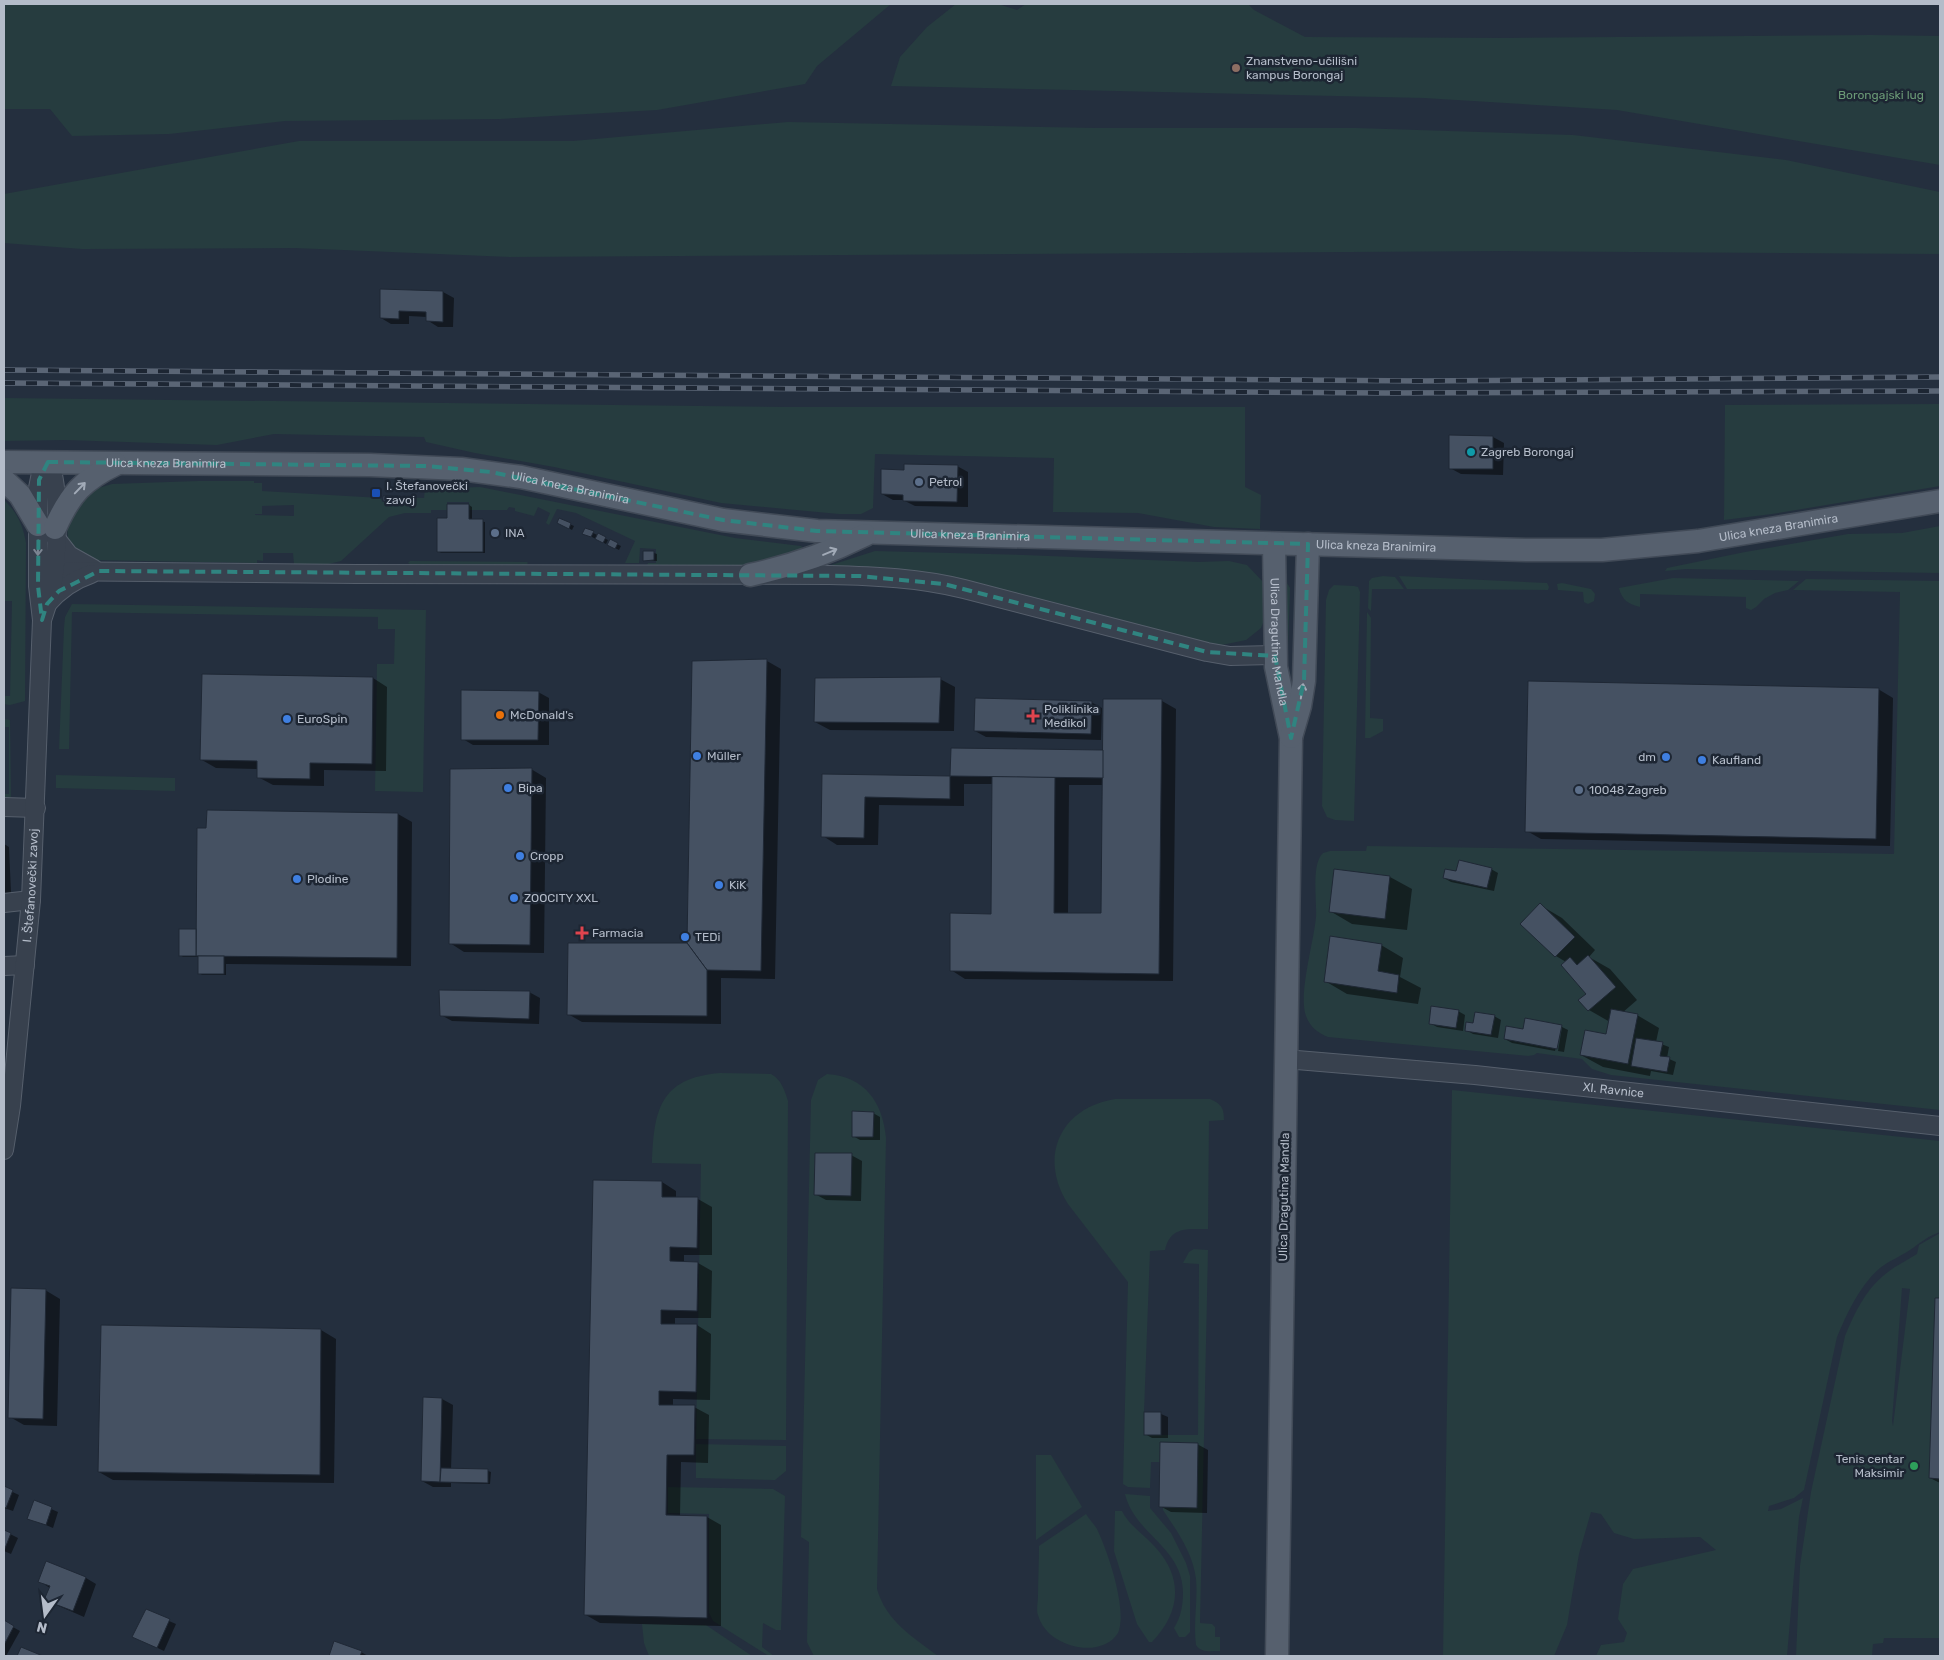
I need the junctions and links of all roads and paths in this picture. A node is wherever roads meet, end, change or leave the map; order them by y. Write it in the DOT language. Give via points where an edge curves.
graph roads {
  1 [pos="4,462"];
  2 [pos="48,462"];
  3 [pos="119,462"];
  4 [pos="4,480"];
  5 [pos="1940,501"];
  6 [pos="50,530"];
  7 [pos="869,533"];
  8 [pos="1274,544"];
  9 [pos="1308,544"];
  10 [pos="46,571"];
  11 [pos="99,571"];
  12 [pos="750,575"];
  13 [pos="45,612"];
  14 [pos="1275,655"];
  15 [pos="1291,738"];
  16 [pos="4,807"];
  17 [pos="36,808"];
  18 [pos="31,900"];
  19 [pos="4,903"];
  20 [pos="24,964"];
  21 [pos="4,966"];
  22 [pos="1285,1059"];
  23 [pos="7,1106"];
  24 [pos="1940,1126"];
  25 [pos="4,1150"];
  26 [pos="1277,1656"];
  1 -- 2 [label="main road, Ulica kneza Branimira"];
  2 -- 3 [label="main road, Ulica kneza Branimira"];
  2 -- 6 [label="street, I. Štefanovečki zavoj" via="39,480"];
  6 -- 3 [label="main road, one-way" via="78,488 95,474"];
  3 -- 7 [label="main road, Ulica kneza Branimira" via="461,468 521,477 754,525 817,532"];
  4 -- 6 [label="main road"];
  5 -- 9 [label="main road, Ulica kneza Branimira" via="1707,540 1624,549 1526,550"];
  6 -- 10 [label="street, I. Štefanovečki zavoj"];
  6 -- 11 [label="street" via="76,561"];
  7 -- 8 [label="main road, Ulica kneza Branimira"];
  12 -- 7 [label="main road, one-way" via="821,556"];
  8 -- 9 [label="main road, Ulica kneza Branimira"];
  8 -- 14 [label="main road, Ulica Dragutina Mandla"];
  15 -- 9 [label="main road, Ulica Dragutina Mandla, one-way" via="1304,681"];
  10 -- 11 [label="street"];
  10 -- 13 [label="street, I. Štefanovečki zavoj"];
  11 -- 12 [label="street"];
  11 -- 13 [label="street" via="68,584 59,591"];
  12 -- 14 [label="street" via="860,576 944,584 1207,652 1230,656"];
  13 -- 17 [label="street, I. Štefanovečki zavoj" via="37,716"];
  14 -- 15 [label="main road, Ulica Dragutina Mandla"];
  15 -- 22 [label="main road, Ulica Dragutina Mandla"];
  16 -- 17 [label="street"];
  17 -- 18 [label="street, I. Štefanovečki zavoj"];
  18 -- 19 [label="street"];
  18 -- 20 [label="street, I. Štefanovečki zavoj"];
  20 -- 21 [label="street"];
  20 -- 23 [label="street, I. Štefanovečki zavoj"];
  22 -- 24 [label="street, XI. Ravnice" via="1485,1076"];
  22 -- 26 [label="main road, Ulica Dragutina Mandla"];
  23 -- 25 [label="street, I. Štefanovečki zavoj"];
}
